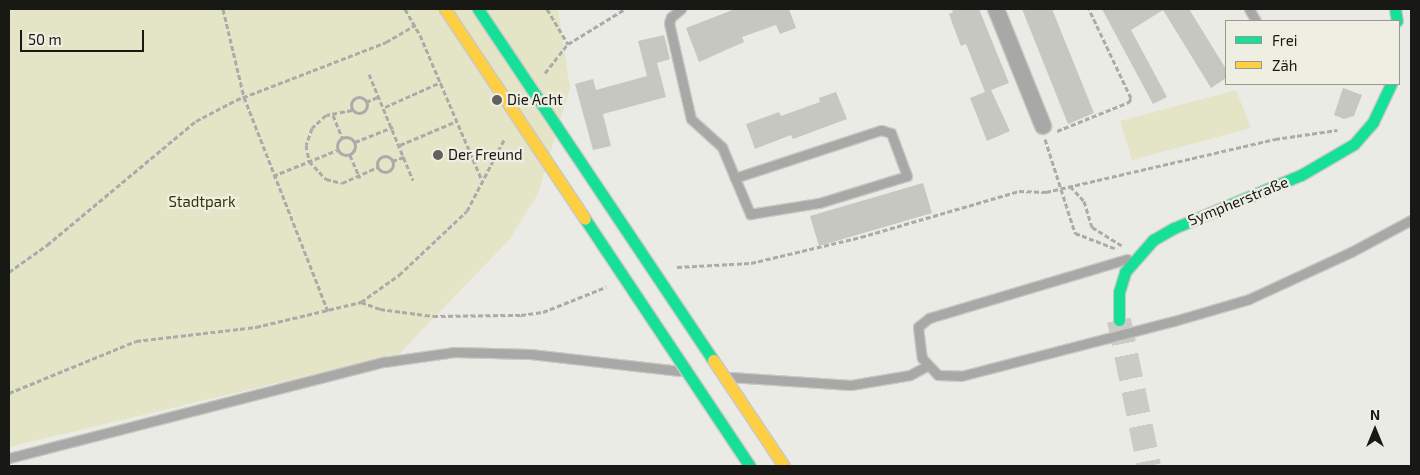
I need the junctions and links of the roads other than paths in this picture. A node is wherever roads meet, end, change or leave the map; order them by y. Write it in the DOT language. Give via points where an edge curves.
graph roads {
  1 [pos="445,9"];
  2 [pos="478,9"];
  3 [pos="681,9"];
  4 [pos="996,9"];
  5 [pos="1248,9"];
  6 [pos="1255,20"];
  7 [pos="1391,85"];
  8 [pos="1043,126"];
  9 [pos="734,178"];
  10 [pos="1411,220"];
  11 [pos="1137,256"];
  12 [pos="1119,320"];
  13 [pos="927,366"];
  14 [pos="9,458"];
  15 [pos="750,466"];
  16 [pos="784,466"];
  1 -- 15 [label="main road, bridge"];
  2 -- 16 [label="main road, bridge"];
  3 -- 9 [label="lane" via="671,16 669,23 692,119 722,147"];
  4 -- 8 [label="street"];
  5 -- 6 [label="lane"];
  7 -- 11 [label="main road, Sympherstraße" via="1372,122 1354,144 1302,175 1174,228 1153,240"];
  9 -- 9 [label="lane" via="750,214 819,203 907,176 900,149 891,133 881,130"];
  10 -- 13 [label="lane" via="1351,252 1249,298 1174,321 961,376 938,375"];
  11 -- 12 [label="main road, Sympherstraße" via="1125,272 1121,285"];
  11 -- 13 [label="lane" via="929,318 918,327 917,336"];
  13 -- 14 [label="lane" via="910,375 851,385 762,381 547,355 454,352 384,362"];
}
